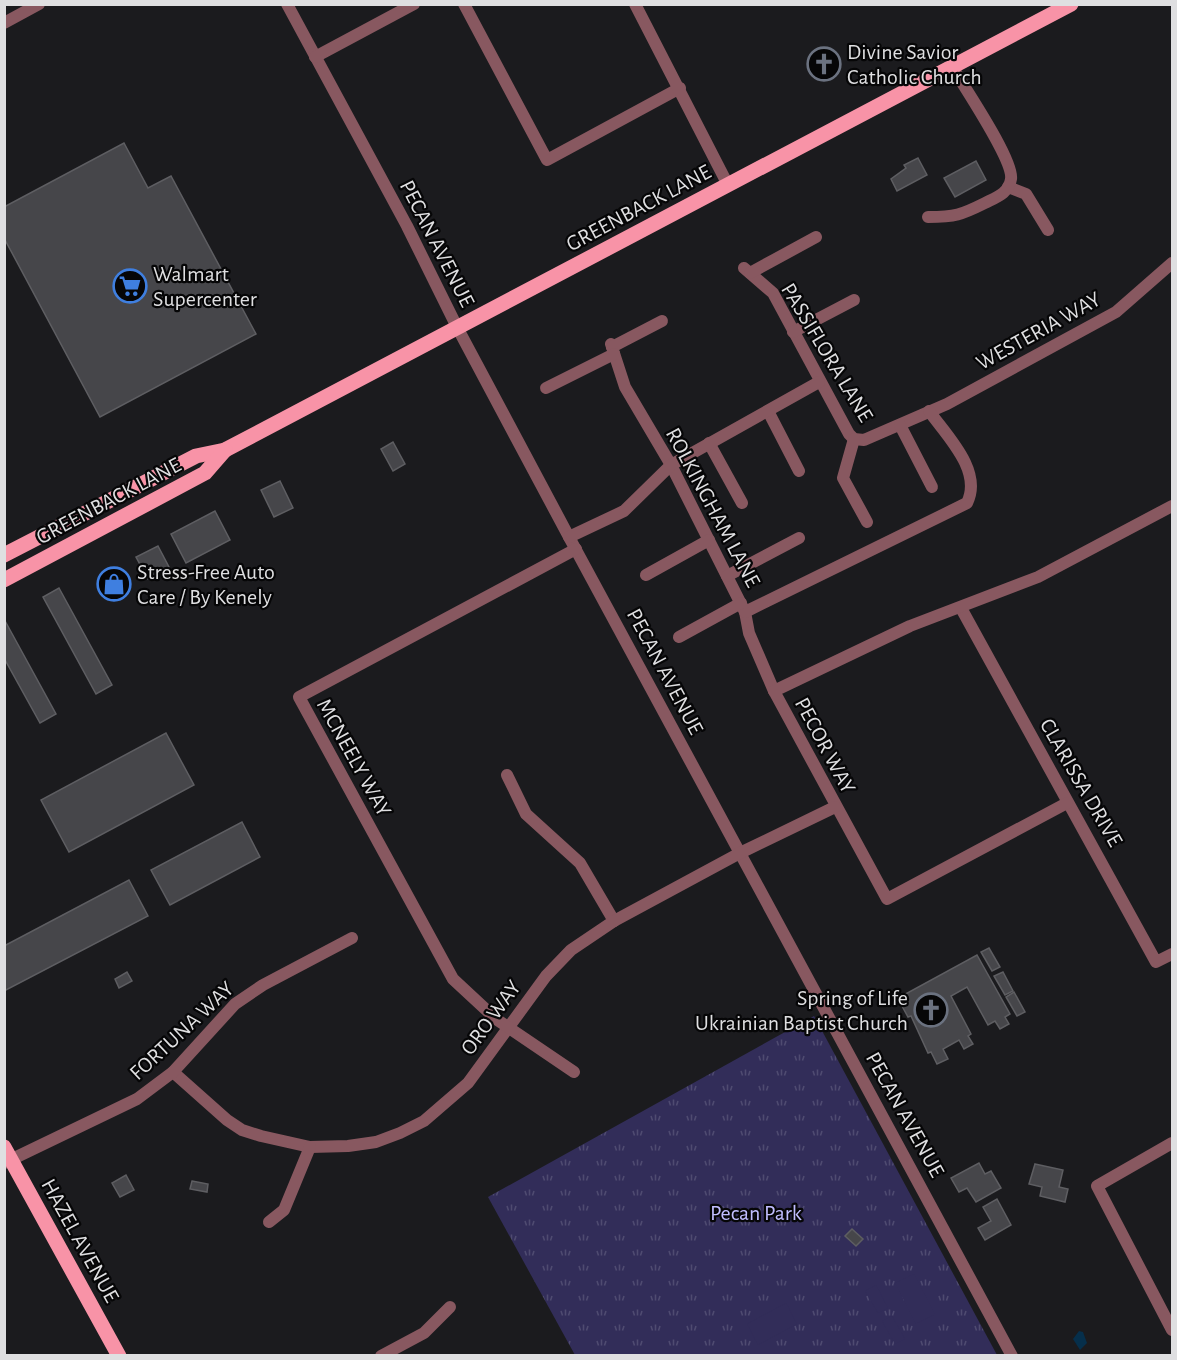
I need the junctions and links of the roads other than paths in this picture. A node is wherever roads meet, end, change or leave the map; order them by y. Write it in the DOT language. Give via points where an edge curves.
graph roads {
  1 [pos="39,4"];
  2 [pos="287,4"];
  3 [pos="414,4"];
  4 [pos="464,4"];
  5 [pos="635,4"];
  6 [pos="1071,4"];
  7 [pos="4,23"];
  8 [pos="315,57"];
  9 [pos="953,68"];
  10 [pos="680,88"];
  11 [pos="728,185"];
  12 [pos="1008,187"];
  13 [pos="928,216"];
  14 [pos="1048,230"];
  15 [pos="816,237"];
  16 [pos="1173,262"];
  17 [pos="854,300"];
  18 [pos="662,321"];
  19 [pos="457,327"];
  20 [pos="793,332"];
  21 [pos="612,348"];
  22 [pos="819,382"];
  23 [pos="546,388"];
  24 [pos="946,404"];
  25 [pos="768,411"];
  26 [pos="928,411"];
  27 [pos="900,425"];
  28 [pos="854,439"];
  29 [pos="710,443"];
  30 [pos="225,450"];
  31 [pos="671,465"];
  32 [pos="800,471"];
  33 [pos="163,473"];
  34 [pos="932,487"];
  35 [pos="117,498"];
  36 [pos="742,503"];
  37 [pos="1173,506"];
  38 [pos="126,515"];
  39 [pos="867,522"];
  40 [pos="91,534"];
  41 [pos="569,537"];
  42 [pos="799,538"];
  43 [pos="709,540"];
  44 [pos="576,549"];
  45 [pos="4,555"];
  46 [pos="646,575"];
  47 [pos="727,576"];
  48 [pos="4,580"];
  49 [pos="743,608"];
  50 [pos="961,608"];
  51 [pos="678,637"];
  52 [pos="774,691"];
  53 [pos="507,775"];
  54 [pos="1067,803"];
  55 [pos="835,807"];
  56 [pos="740,853"];
  57 [pos="614,921"];
  58 [pos="352,938"];
  59 [pos="1173,954"];
  60 [pos="510,1027"];
  61 [pos="173,1072"];
  62 [pos="574,1072"];
  63 [pos="1173,1143"];
  64 [pos="310,1147"];
  65 [pos="7,1156"];
  66 [pos="269,1222"];
  67 [pos="450,1307"];
  68 [pos="1173,1330"];
  69 [pos="119,1356"];
  70 [pos="381,1356"];
  71 [pos="1012,1356"];
  1 -- 7 [label="street"];
  2 -- 8 [label="street, PECAN AVENUE"];
  3 -- 8 [label="street"];
  4 -- 10 [label="street" via="547,160"];
  5 -- 10 [label="street"];
  6 -- 9 [label="main road, GREENBACK LANE"];
  8 -- 19 [label="street, PECAN AVENUE"];
  9 -- 11 [label="main road, GREENBACK LANE"];
  9 -- 12 [label="street" via="1008,162"];
  10 -- 11 [label="street"];
  11 -- 19 [label="main road, GREENBACK LANE"];
  12 -- 13 [label="street" via="1000,196 957,217"];
  12 -- 14 [label="street" via="1026,194"];
  15 -- 20 [label="street, PASSIFLORA LANE" via="747,270 773,293"];
  16 -- 24 [label="street, WESTERIA WAY" via="1116,312"];
  17 -- 20 [label="street"];
  18 -- 21 [label="street"];
  19 -- 30 [label="main road, GREENBACK LANE"];
  19 -- 41 [label="street, PECAN AVENUE"];
  20 -- 22 [label="street, PASSIFLORA LANE"];
  21 -- 23 [label="street"];
  21 -- 31 [label="street, ROLKINGHAM LANE" via="625,387"];
  22 -- 25 [label="street"];
  22 -- 28 [label="street, PASSIFLORA LANE"];
  24 -- 26 [label="street, PASSIFLORA LANE"];
  25 -- 29 [label="street"];
  25 -- 32 [label="street"];
  26 -- 27 [label="street, PASSIFLORA LANE"];
  26 -- 49 [label="street" via="970,471 973,492 967,503"];
  27 -- 28 [label="street, PASSIFLORA LANE" via="868,439"];
  27 -- 34 [label="street"];
  28 -- 39 [label="street" via="843,477"];
  29 -- 31 [label="street"];
  29 -- 36 [label="street"];
  30 -- 33 [label="main road, GREENBACK LANE" via="196,456"];
  30 -- 38 [label="main road, GREENBACK LANE" via="205,473"];
  31 -- 41 [label="street" via="624,511"];
  31 -- 43 [label="street, ROLKINGHAM LANE"];
  33 -- 35 [label="main road, GREENBACK LANE"];
  33 -- 38 [label="main road" via="160,485 135,500"];
  35 -- 40 [label="main road" via="113,508 96,521"];
  35 -- 45 [label="main road, GREENBACK LANE"];
  37 -- 50 [label="street, PECOR WAY" via="1038,577"];
  38 -- 40 [label="main road, GREENBACK LANE"];
  40 -- 48 [label="main road, GREENBACK LANE"];
  41 -- 44 [label="street, PECAN AVENUE"];
  42 -- 47 [label="street"];
  43 -- 46 [label="street"];
  43 -- 47 [label="street, ROLKINGHAM LANE"];
  44 -- 56 [label="street, PECAN AVENUE"];
  44 -- 60 [label="street, MCNEELY WAY" via="299,697 448,972 496,1019"];
  47 -- 49 [label="street, ROLKINGHAM LANE"];
  49 -- 51 [label="street"];
  49 -- 52 [label="street, ROLKINGHAM LANE" via="749,633"];
  50 -- 52 [label="street, PECOR WAY" via="910,626"];
  50 -- 54 [label="street, CLARISSA DRIVE"];
  52 -- 55 [label="street, PECOR WAY"];
  53 -- 57 [label="street" via="526,813 580,863"];
  54 -- 55 [label="street, PECOR WAY" via="887,899"];
  54 -- 59 [label="street, CLARISSA DRIVE" via="1156,962"];
  55 -- 56 [label="street, ORO WAY"];
  56 -- 57 [label="street, ORO WAY"];
  56 -- 71 [label="street, PECAN AVENUE"];
  57 -- 60 [label="street, ORO WAY" via="556,965"];
  58 -- 61 [label="street, FORTUNA WAY" via="235,1004"];
  60 -- 62 [label="street, MCNEELY WAY"];
  60 -- 64 [label="street, ORO WAY" via="468,1083 424,1121 376,1142"];
  61 -- 64 [label="street, ORO WAY" via="242,1130"];
  61 -- 65 [label="street, FORTUNA WAY" via="137,1099"];
  63 -- 68 [label="street" via="1097,1186"];
  64 -- 66 [label="street" via="284,1210"];
  65 -- 69 [label="main road, HAZEL AVENUE"];
  67 -- 70 [label="street" via="424,1332"];
}
